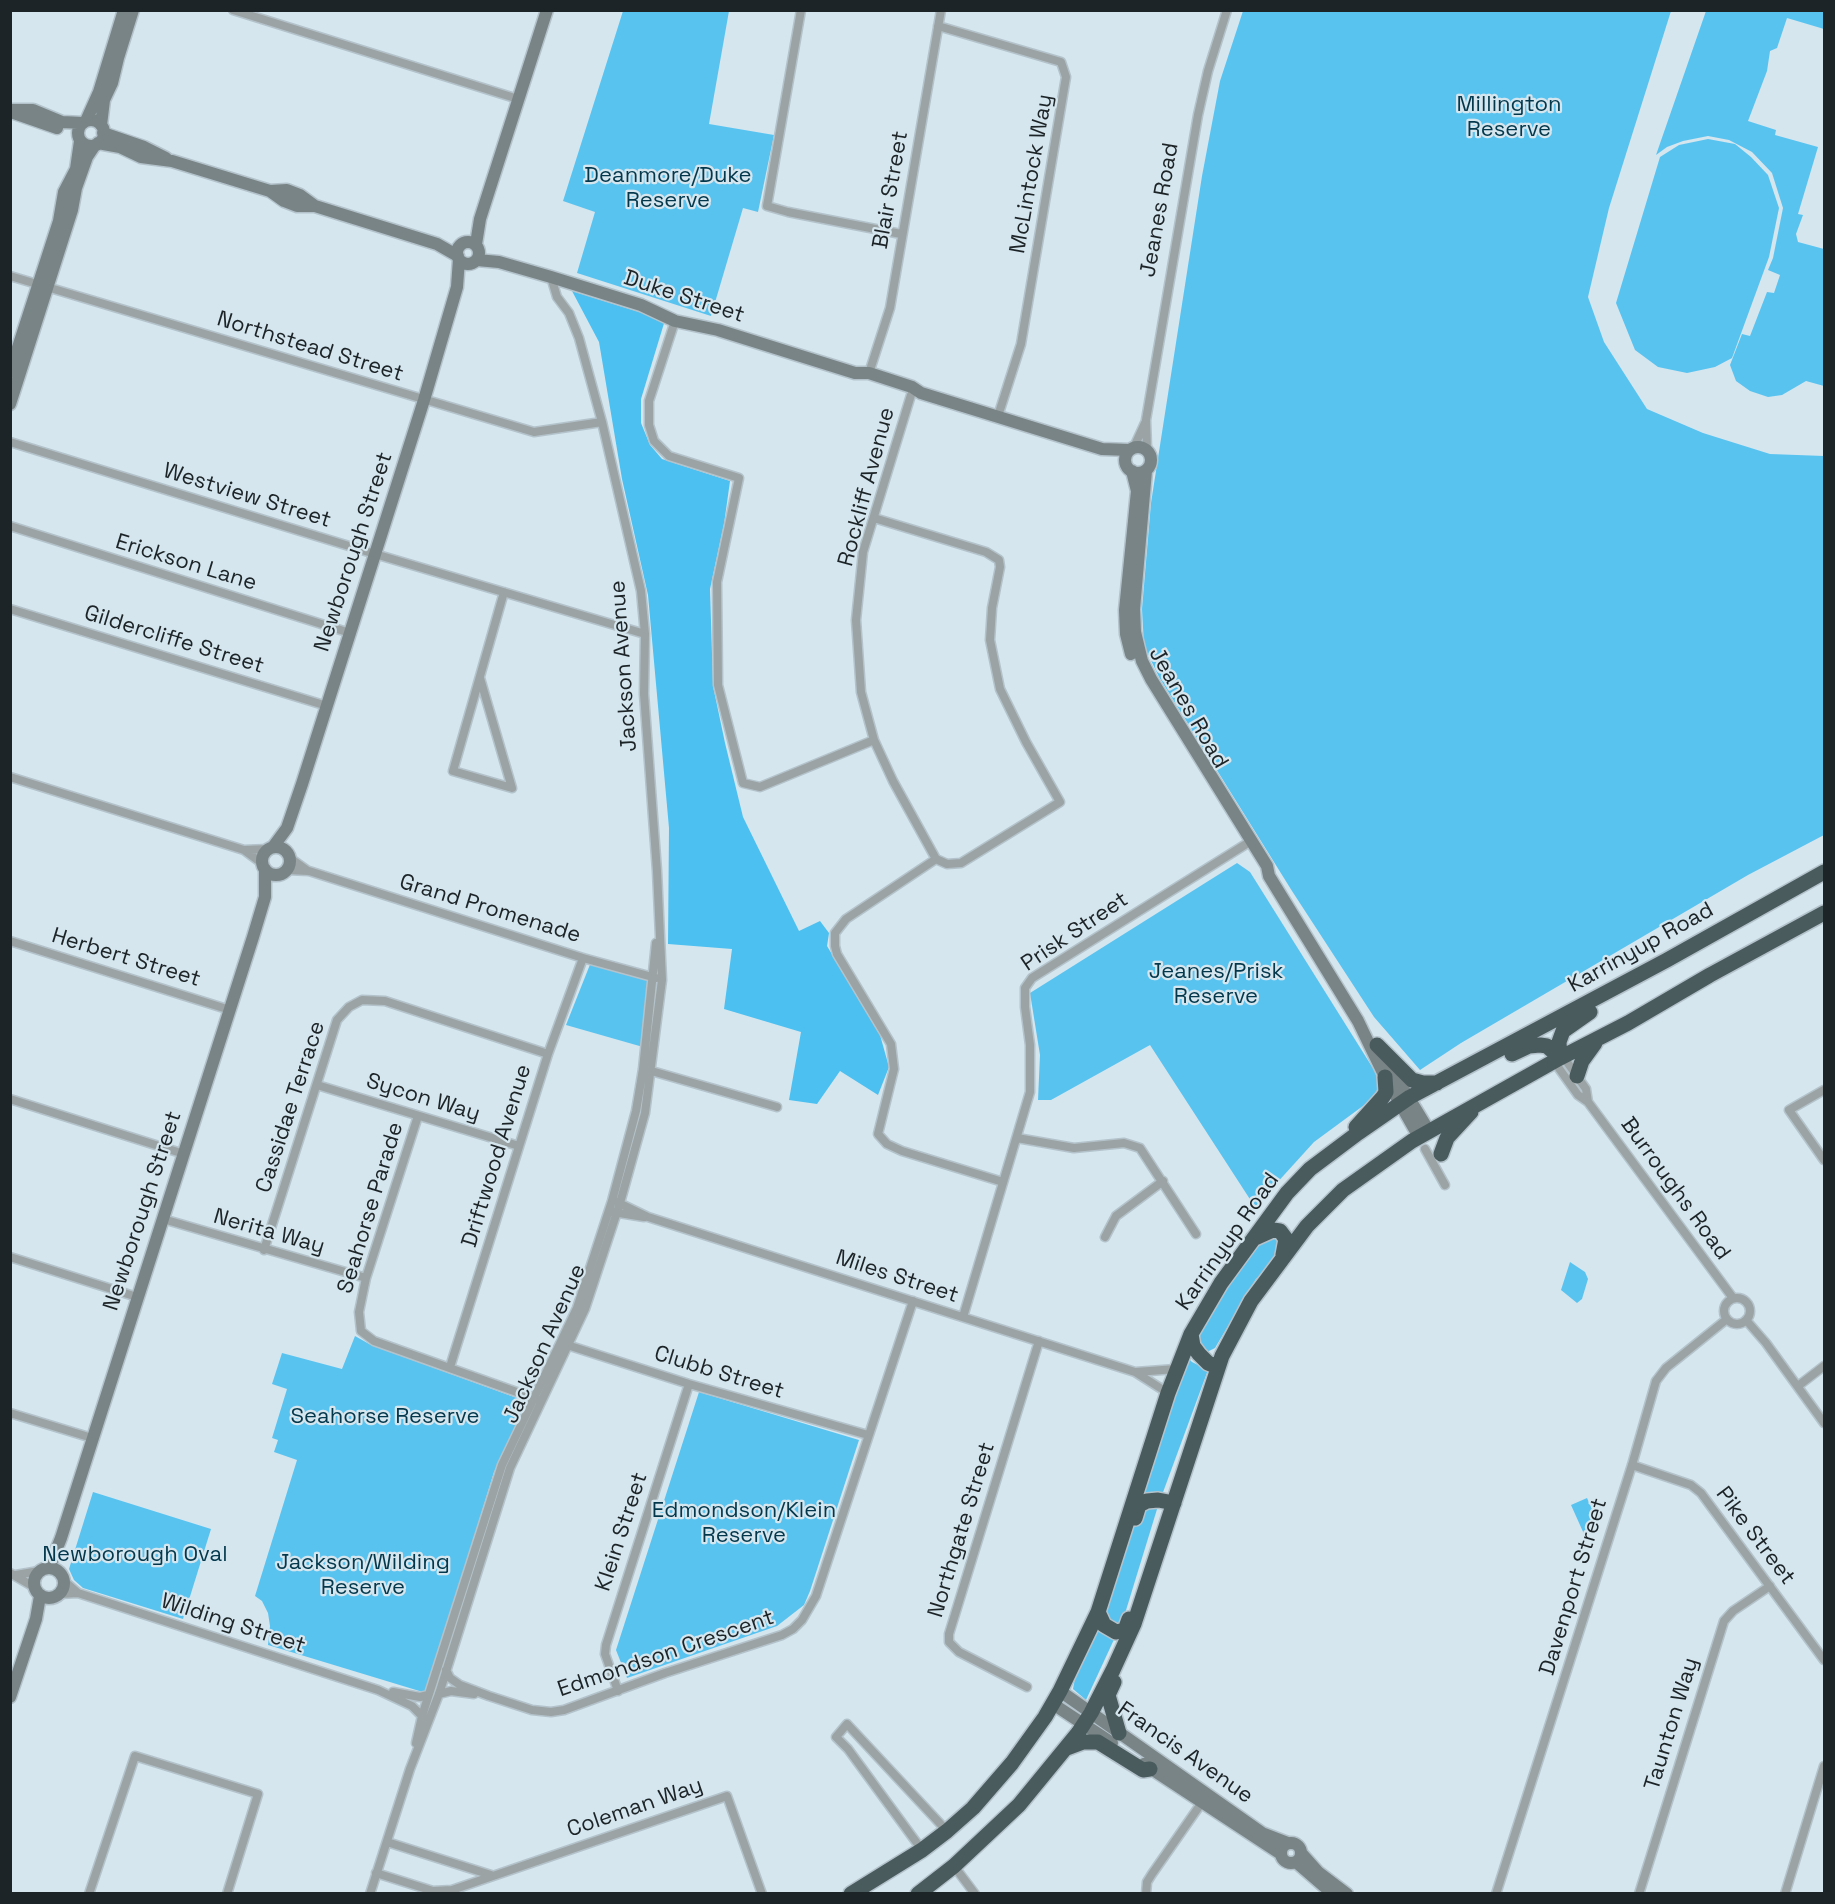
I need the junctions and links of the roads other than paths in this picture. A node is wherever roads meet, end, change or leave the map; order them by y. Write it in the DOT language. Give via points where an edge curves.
graph roads {
  1 [pos="124,10"];
  2 [pos="133,10"];
  3 [pos="233,10"];
  4 [pos="547,10"];
  5 [pos="801,10"];
  6 [pos="941,10"];
  7 [pos="1227,10"];
  8 [pos="938,26"];
  9 [pos="518,99"];
  10 [pos="10,111"];
  11 [pos="85,122"];
  12 [pos="99,137"];
  13 [pos="79,138"];
  14 [pos="902,234"];
  15 [pos="468,252"];
  16 [pos="10,276"];
  17 [pos="551,277"];
  18 [pos="43,286"];
  19 [pos="675,321"];
  20 [pos="10,372"];
  21 [pos="855,373"];
  22 [pos="868,373"];
  23 [pos="916,394"];
  24 [pos="424,400"];
  25 [pos="10,404"];
  26 [pos="998,416"];
  27 [pos="1146,420"];
  28 [pos="602,422"];
  29 [pos="10,442"];
  30 [pos="1102,449"];
  31 [pos="1131,449"];
  32 [pos="1147,449"];
  33 [pos="1129,467"];
  34 [pos="1146,471"];
  35 [pos="874,518"];
  36 [pos="10,526"];
  37 [pos="375,554"];
  38 [pos="504,592"];
  39 [pos="10,609"];
  40 [pos="350,633"];
  41 [pos="645,634"];
  42 [pos="480,678"];
  43 [pos="327,706"];
  44 [pos="874,740"];
  45 [pos="10,777"];
  46 [pos="287,828"];
  47 [pos="1248,843"];
  48 [pos="271,848"];
  49 [pos="244,850"];
  50 [pos="936,859"];
  51 [pos="286,864"];
  52 [pos="264,867"];
  53 [pos="1824,872"];
  54 [pos="265,897"];
  55 [pos="1824,913"];
  56 [pos="659,922"];
  57 [pos="10,941"];
  58 [pos="583,958"];
  59 [pos="1667,960"];
  60 [pos="651,976"];
  61 [pos="662,980"];
  62 [pos="230,1010"];
  63 [pos="1358,1021"];
  64 [pos="1596,1040"];
  65 [pos="1377,1045"];
  66 [pos="548,1054"];
  67 [pos="1560,1058"];
  68 [pos="647,1070"];
  69 [pos="1462,1070"];
  70 [pos="1577,1076"];
  71 [pos="1385,1077"];
  72 [pos="1438,1083"];
  73 [pos="317,1085"];
  74 [pos="1824,1090"];
  75 [pos="10,1099"];
  76 [pos="1405,1101"];
  77 [pos="1588,1102"];
  78 [pos="1477,1105"];
  79 [pos="777,1107"];
  80 [pos="418,1116"];
  81 [pos="1017,1138"];
  82 [pos="1424,1139"];
  83 [pos="519,1146"];
  84 [pos="183,1154"];
  85 [pos="1441,1154"];
  86 [pos="1824,1160"];
  87 [pos="1310,1169"];
  88 [pos="1163,1181"];
  89 [pos="1003,1182"];
  90 [pos="1445,1185"];
  91 [pos="616,1202"];
  92 [pos="613,1212"];
  93 [pos="648,1217"];
  94 [pos="163,1219"];
  95 [pos="1196,1234"];
  96 [pos="1105,1237"];
  97 [pos="1253,1239"];
  98 [pos="264,1250"];
  99 [pos="10,1257"];
  100 [pos="1279,1263"];
  101 [pos="366,1278"];
  102 [pos="137,1297"];
  103 [pos="1733,1298"];
  104 [pos="913,1301"];
  105 [pos="963,1317"];
  106 [pos="1727,1319"];
  107 [pos="1746,1320"];
  108 [pos="1191,1334"];
  109 [pos="1039,1341"];
  110 [pos="565,1344"];
  111 [pos="1824,1366"];
  112 [pos="450,1367"];
  113 [pos="1218,1367"];
  114 [pos="1176,1369"];
  115 [pos="1135,1372"];
  116 [pos="689,1384"];
  117 [pos="1797,1386"];
  118 [pos="1168,1393"];
  119 [pos="538,1400"];
  120 [pos="10,1413"];
  121 [pos="1824,1423"];
  122 [pos="868,1435"];
  123 [pos="92,1438"];
  124 [pos="1632,1465"];
  125 [pos="1174,1503"];
  126 [pos="1116,1558"];
  127 [pos="52,1572"];
  128 [pos="13,1574"];
  129 [pos="1770,1586"];
  130 [pos="78,1593"];
  131 [pos="46,1594"];
  132 [pos="1142,1600"];
  133 [pos="1098,1612"];
  134 [pos="1824,1660"];
  135 [pos="446,1670"];
  136 [pos="1027,1687"];
  137 [pos="378,1690"];
  138 [pos="618,1691"];
  139 [pos="438,1694"];
  140 [pos="428,1695"];
  141 [pos="489,1696"];
  142 [pos="10,1697"];
  143 [pos="1056,1698"];
  144 [pos="422,1716"];
  145 [pos="1087,1719"];
  146 [pos="1119,1733"];
  147 [pos="1065,1749"];
  148 [pos="1824,1768"];
  149 [pos="410,1769"];
  150 [pos="1150,1769"];
  151 [pos="1204,1799"];
  152 [pos="948,1831"];
  153 [pos="387,1842"];
  154 [pos="1284,1849"];
  155 [pos="922,1850"];
  156 [pos="1299,1858"];
  157 [pos="954,1866"];
  158 [pos="376,1873"];
  159 [pos="492,1875"];
  160 [pos="1145,1892"];
  161 [pos="89,1893"];
  162 [pos="226,1893"];
  163 [pos="370,1893"];
  164 [pos="762,1893"];
  165 [pos="851,1893"];
  166 [pos="918,1893"];
  167 [pos="975,1893"];
  168 [pos="1333,1893"];
  169 [pos="1347,1893"];
  170 [pos="1496,1893"];
  171 [pos="1639,1893"];
  172 [pos="1785,1893"];
  1 -- 11 [label="main road" via="99,92"];
  2 -- 12 [label="main road" via="104,100"];
  3 -- 9 [label="street"];
  4 -- 9 [label="main road, Newborough Street"];
  5 -- 14 [label="street" via="767,206"];
  6 -- 8 [label="street, Blair Street"];
  7 -- 27 [label="street, Jeanes Road" via="1202,93"];
  8 -- 14 [label="street, Blair Street"];
  8 -- 26 [label="street, McLintock Way" via="1061,62 1066,77 1021,344"];
  9 -- 15 [label="main road, Newborough Street"];
  10 -- 11 [label="main road" via="33,110 62,122"];
  10 -- 13 [label="main road"];
  11 -- 12 [label="main road" via="94,120"];
  11 -- 13 [label="main road" via="79,128"];
  12 -- 13 [label="main road" via="86,145"];
  12 -- 15 [label="main road, Duke Street" via="141,157 172,161 270,191 287,190 315,206"];
  12 -- 18 [label="main road" via="83,169"];
  13 -- 18 [label="main road" via="76,169 64,192"];
  14 -- 22 [label="street, Blair Street" via="890,308"];
  15 -- 17 [label="main road, Duke Street"];
  15 -- 24 [label="main road, Newborough Street"];
  16 -- 18 [label="street, Northstead Street"];
  17 -- 19 [label="main road, Duke Street" via="641,305"];
  17 -- 28 [label="street, Jackson Avenue" via="579,338"];
  18 -- 20 [label="main road"];
  18 -- 24 [label="street, Northstead Street"];
  18 -- 25 [label="main road"];
  19 -- 21 [label="main road, Duke Street" via="718,330"];
  19 -- 44 [label="street" via="649,401 649,425 654,441 669,456 739,478 717,582 718,685 743,783 760,787"];
  21 -- 22 [label="main road, Duke Street"];
  21 -- 23 [label="main road, Duke Street" via="866,381"];
  22 -- 23 [label="main road, Duke Street" via="912,387"];
  23 -- 26 [label="main road, Duke Street"];
  23 -- 35 [label="street, Rockliff Avenue"];
  24 -- 28 [label="street, Northstead Street" via="534,432"];
  24 -- 37 [label="main road, Newborough Street"];
  26 -- 30 [label="main road, Duke Street"];
  27 -- 31 [label="street, Jeanes Road"];
  27 -- 32 [label="street, Jeanes Road"];
  28 -- 41 [label="street, Jackson Avenue" via="641,591"];
  29 -- 37 [label="street, Westview Street"];
  30 -- 31 [label="main road, Duke Street"];
  30 -- 33 [label="main road, Duke Street"];
  31 -- 32 [label="main road"];
  31 -- 33 [label="main road, Jeanes Road" via="1125,456"];
  32 -- 34 [label="main road, Jeanes Road" via="1152,460"];
  33 -- 34 [label="main road" via="1139,473"];
  33 -- 47 [label="main road, Jeanes Road" via="1137,491 1125,610 1131,653 1147,688"];
  34 -- 47 [label="main road, Jeanes Road" via="1134,609 1139,649 1151,679"];
  35 -- 44 [label="street, Rockliff Avenue" via="863,552 856,620 861,692"];
  35 -- 50 [label="street" via="986,552 999,560 990,640 1000,689 1060,801 961,863 947,864"];
  36 -- 40 [label="street, Erickson Lane"];
  37 -- 38 [label="street, Westview Street"];
  37 -- 40 [label="main road, Newborough Street"];
  38 -- 41 [label="street, Westview Street"];
  38 -- 42 [label="street"];
  39 -- 43 [label="street, Gildercliffe Street"];
  40 -- 43 [label="main road, Newborough Street"];
  41 -- 56 [label="street, Jackson Avenue" via="644,694"];
  42 -- 42 [label="street" via="453,771 512,788 486,700"];
  43 -- 46 [label="main road, Newborough Street"];
  44 -- 50 [label="street, Rockliff Avenue"];
  45 -- 49 [label="street"];
  46 -- 48 [label="main road, Newborough Street"];
  46 -- 51 [label="main road, Newborough Street"];
  47 -- 63 [label="main road, Jeanes Road" via="1267,866 1269,876"];
  47 -- 81 [label="street, Prisk Street" via="1032,978 1025,988 1030,1092"];
  48 -- 49 [label="street"];
  48 -- 51 [label="main road" via="281,847"];
  48 -- 52 [label="main road, Newborough Street" via="263,856"];
  49 -- 52 [label="street"];
  50 -- 89 [label="street" via="846,919 835,933 835,946 891,1044 894,1069 878,1134 902,1151"];
  51 -- 52 [label="main road" via="273,874"];
  51 -- 54 [label="main road, Newborough Street"];
  51 -- 58 [label="street, Grand Promenade"];
  52 -- 54 [label="main road, Newborough Street"];
  53 -- 59 [label="highway, Karrinyup Road"];
  54 -- 62 [label="main road, Newborough Street"];
  55 -- 64 [label="highway"];
  56 -- 60 [label="street, Jackson Avenue"];
  56 -- 61 [label="street, Jackson Avenue"];
  57 -- 62 [label="street, Herbert Street"];
  58 -- 60 [label="street, Grand Promenade"];
  58 -- 66 [label="street, Driftwood Avenue"];
  59 -- 67 [label="highway" via="1563,1030"];
  59 -- 69 [label="highway, Karrinyup Road"];
  60 -- 61 [label="street, Grand Promenade"];
  60 -- 68 [label="street, Jackson Avenue"];
  61 -- 68 [label="street, Jackson Avenue"];
  62 -- 84 [label="main road, Newborough Street"];
  63 -- 65 [label="main road, Jeanes Road"];
  63 -- 71 [label="main road, Jeanes Road"];
  64 -- 67 [label="highway"];
  64 -- 70 [label="highway"];
  65 -- 72 [label="highway" via="1412,1080"];
  65 -- 76 [label="main road, Jeanes Road"];
  66 -- 73 [label="street, Cassidae Terrace" via="385,1001 362,1000 349,1006 337,1020"];
  66 -- 83 [label="street, Driftwood Avenue"];
  67 -- 69 [label="highway" via="1547,1046 1529,1046 1481,1069"];
  67 -- 70 [label="street, Burroughs Road" via="1568,1062"];
  67 -- 77 [label="street, Burroughs Road" via="1558,1067 1578,1095"];
  67 -- 78 [label="highway"];
  68 -- 79 [label="street"];
  68 -- 91 [label="street, Jackson Avenue" via="645,1113"];
  69 -- 72 [label="highway, Karrinyup Road"];
  70 -- 77 [label="street, Burroughs Road" via="1586,1089"];
  71 -- 76 [label="main road, Jeanes Road"];
  71 -- 87 [label="highway" via="1383,1097 1352,1132 1324,1151"];
  72 -- 76 [label="highway, Karrinyup Road"];
  73 -- 80 [label="street, Sycon Way"];
  73 -- 98 [label="street, Cassidae Terrace"];
  74 -- 86 [label="street" via="1789,1110"];
  75 -- 84 [label="street"];
  76 -- 82 [label="main road, Jeanes Road"];
  76 -- 87 [label="highway, Karrinyup Road"];
  77 -- 103 [label="street, Burroughs Road"];
  78 -- 82 [label="highway"];
  78 -- 85 [label="highway" via="1447,1138"];
  80 -- 83 [label="street, Sycon Way"];
  80 -- 101 [label="street, Seahorse Parade"];
  81 -- 88 [label="street" via="1074,1148 1124,1143 1140,1148"];
  81 -- 89 [label="street, Prisk Street"];
  82 -- 90 [label="street"];
  82 -- 100 [label="highway" via="1397,1150 1335,1197"];
  83 -- 112 [label="street, Driftwood Avenue"];
  84 -- 94 [label="main road, Newborough Street"];
  87 -- 97 [label="highway, Karrinyup Road" via="1287,1192"];
  88 -- 95 [label="street"];
  88 -- 96 [label="street" via="1116,1216"];
  89 -- 105 [label="street, Prisk Street"];
  91 -- 92 [label="street, Jackson Avenue"];
  91 -- 93 [label="street, Miles Street"];
  92 -- 93 [label="street, Miles Street"];
  92 -- 110 [label="street, Jackson Avenue" via="585,1309"];
  93 -- 104 [label="street, Miles Street"];
  94 -- 98 [label="street, Nerita Way"];
  94 -- 102 [label="main road, Newborough Street"];
  97 -- 100 [label="highway" via="1273,1230 1282,1232 1286,1244"];
  97 -- 108 [label="highway, Karrinyup Road" via="1221,1282"];
  98 -- 101 [label="street, Nerita Way"];
  99 -- 102 [label="street"];
  100 -- 113 [label="highway" via="1251,1301"];
  101 -- 112 [label="street, Seahorse Parade" via="359,1312 361,1331 374,1341"];
  102 -- 123 [label="main road, Newborough Street"];
  103 -- 106 [label="street" via="1725,1307"];
  103 -- 107 [label="street" via="1748,1304"];
  104 -- 105 [label="street, Miles Street"];
  104 -- 122 [label="street, Edmondson Crescent"];
  105 -- 109 [label="street, Miles Street"];
  106 -- 107 [label="street" via="1738,1323"];
  106 -- 124 [label="street, Davenport Street" via="1659,1376"];
  107 -- 117 [label="street"];
  108 -- 113 [label="highway" via="1198,1354"];
  108 -- 114 [label="highway, Karrinyup Road"];
  109 -- 115 [label="street, Miles Street"];
  109 -- 136 [label="street, Northgate Street" via="949,1634 949,1642 959,1652"];
  110 -- 116 [label="street, Clubb Street"];
  110 -- 119 [label="street, Jackson Avenue"];
  111 -- 117 [label="street"];
  112 -- 119 [label="street, Seahorse Parade"];
  113 -- 125 [label="highway"];
  114 -- 115 [label="street, Miles Street"];
  114 -- 118 [label="highway, Karrinyup Road"];
  115 -- 118 [label="street, Miles Street"];
  116 -- 122 [label="street, Clubb Street"];
  116 -- 138 [label="street, Klein Street" via="606,1645 605,1654"];
  117 -- 121 [label="street"];
  118 -- 126 [label="highway, Karrinyup Road"];
  119 -- 135 [label="street, Jackson Avenue" via="510,1468"];
  119 -- 140 [label="street, Jackson Avenue" via="502,1465"];
  120 -- 123 [label="street"];
  122 -- 138 [label="street, Edmondson Crescent" via="816,1596 802,1620 782,1635"];
  123 -- 127 [label="main road, Newborough Street"];
  124 -- 129 [label="street, Pike Street" via="1701,1492"];
  124 -- 170 [label="street, Davenport Street"];
  125 -- 126 [label="highway" via="1158,1500 1139,1505 1123,1552"];
  125 -- 132 [label="highway"];
  126 -- 133 [label="highway, Karrinyup Road"];
  127 -- 128 [label="street"];
  127 -- 130 [label="street, Wilding Street"];
  127 -- 131 [label="main road, Newborough Street" via="63,1588"];
  127 -- 131 [label="main road, Newborough Street" via="34,1580"];
  128 -- 131 [label="street"];
  129 -- 134 [label="street, Pike Street"];
  129 -- 171 [label="street, Taunton Way" via="1733,1611 1724,1622"];
  130 -- 131 [label="street, Wilding Street"];
  130 -- 137 [label="street, Wilding Street"];
  131 -- 142 [label="main road, Newborough Street"];
  132 -- 133 [label="highway" via="1135,1605 1122,1632 1109,1630"];
  132 -- 145 [label="highway" via="1113,1670"];
  132 -- 146 [label="highway" via="1144,1609 1133,1640 1108,1695"];
  133 -- 143 [label="highway, Karrinyup Road"];
  135 -- 139 [label="street, Jackson Avenue"];
  135 -- 141 [label="street, Edmondson Crescent" via="453,1681"];
  137 -- 140 [label="street, Wilding Street"];
  137 -- 144 [label="street, Wilding Street" via="412,1706"];
  138 -- 141 [label="street, Edmondson Crescent" via="551,1712"];
  139 -- 141 [label="street, Edmondson Crescent" via="452,1691"];
  139 -- 149 [label="street, Jackson Avenue"];
  140 -- 144 [label="street, Jackson Avenue"];
  143 -- 145 [label="main road, Francis Avenue"];
  143 -- 152 [label="highway, Karrinyup Road" via="1026,1746 997,1782"];
  144 -- 149 [label="street, Jackson Avenue"];
  145 -- 146 [label="main road, Francis Avenue"];
  145 -- 147 [label="highway"];
  145 -- 150 [label="main road, Francis Avenue"];
  146 -- 151 [label="main road, Francis Avenue"];
  147 -- 150 [label="highway" via="1083,1742 1098,1742 1143,1770"];
  147 -- 157 [label="highway" via="1019,1804"];
  148 -- 172 [label="street"];
  149 -- 153 [label="street, Jackson Avenue"];
  150 -- 151 [label="main road, Francis Avenue"];
  151 -- 154 [label="main road, Francis Avenue"];
  151 -- 160 [label="street" via="1152,1874"];
  152 -- 155 [label="highway, Karrinyup Road"];
  152 -- 155 [label="street" via="847,1724 836,1737"];
  153 -- 158 [label="street, Jackson Avenue"];
  153 -- 159 [label="street"];
  154 -- 156 [label="main road, Francis Avenue" via="1286,1862"];
  154 -- 156 [label="main road, Francis Avenue" via="1298,1845"];
  155 -- 165 [label="highway, Karrinyup Road"];
  156 -- 168 [label="main road, Francis Avenue" via="1317,1882"];
  156 -- 169 [label="main road, Francis Avenue"];
  157 -- 166 [label="highway"];
  157 -- 167 [label="street"];
  158 -- 159 [label="street, Coleman Way" via="433,1891 452,1890"];
  158 -- 163 [label="street, Jackson Avenue"];
  159 -- 164 [label="street, Coleman Way" via="727,1796"];
  161 -- 162 [label="street" via="135,1756 258,1794"];
}
